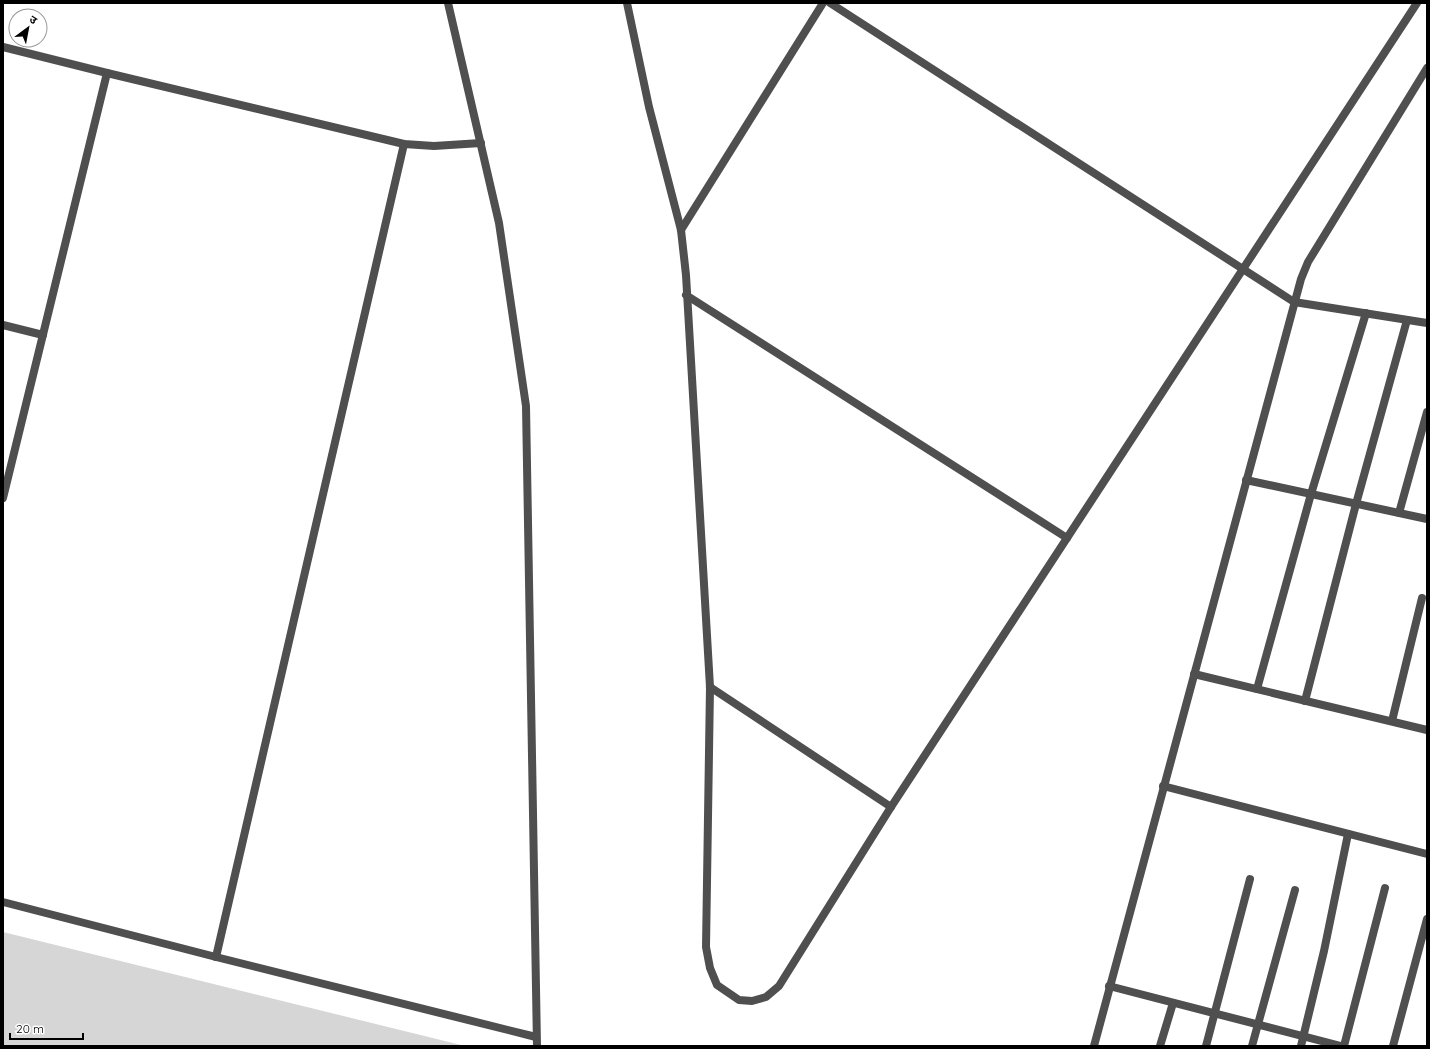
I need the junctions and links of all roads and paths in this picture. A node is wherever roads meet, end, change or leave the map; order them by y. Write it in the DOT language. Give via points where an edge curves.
graph roads {
  1 [pos="448,3"];
  2 [pos="627,3"];
  3 [pos="822,3"];
  4 [pos="830,3"];
  5 [pos="1417,3"];
  6 [pos="3,47"];
  7 [pos="1427,68"];
  8 [pos="107,73"];
  9 [pos="404,144"];
  10 [pos="481,144"];
  11 [pos="681,230"];
  12 [pos="1243,269"];
  13 [pos="686,295"];
  14 [pos="1294,302"];
  15 [pos="1366,313"];
  16 [pos="1407,320"];
  17 [pos="1427,323"];
  18 [pos="3,325"];
  19 [pos="43,335"];
  20 [pos="1427,412"];
  21 [pos="1246,480"];
  22 [pos="1311,494"];
  23 [pos="3,498"];
  24 [pos="1356,504"];
  25 [pos="1399,513"];
  26 [pos="1427,519"];
  27 [pos="1067,538"];
  28 [pos="1422,598"];
  29 [pos="1194,674"];
  30 [pos="710,687"];
  31 [pos="1257,689"];
  32 [pos="1305,701"];
  33 [pos="1392,721"];
  34 [pos="1427,730"];
  35 [pos="1163,786"];
  36 [pos="891,807"];
  37 [pos="1348,834"];
  38 [pos="1427,854"];
  39 [pos="1250,879"];
  40 [pos="1385,888"];
  41 [pos="1295,890"];
  42 [pos="3,902"];
  43 [pos="1427,919"];
  44 [pos="216,957"];
  45 [pos="1109,986"];
  46 [pos="1173,1003"];
  47 [pos="1215,1014"];
  48 [pos="1259,1024"];
  49 [pos="1304,1036"];
  50 [pos="536,1037"];
  51 [pos="537,1046"];
  52 [pos="1094,1046"];
  53 [pos="1160,1046"];
  54 [pos="1206,1046"];
  55 [pos="1252,1046"];
  56 [pos="1301,1046"];
  57 [pos="1343,1046"];
  58 [pos="1393,1046"];
  1 -- 10 [label="street"];
  2 -- 11 [label="street" via="649,107"];
  3 -- 11 [label="street"];
  4 -- 12 [label="street"];
  5 -- 12 [label="street"];
  6 -- 8 [label="street"];
  7 -- 14 [label="street" via="1308,262"];
  8 -- 9 [label="street"];
  8 -- 19 [label="street"];
  9 -- 10 [label="street"];
  9 -- 44 [label="street"];
  10 -- 50 [label="street" via="499,223 526,406"];
  11 -- 13 [label="street"];
  12 -- 14 [label="street"];
  12 -- 27 [label="street"];
  13 -- 27 [label="street"];
  13 -- 30 [label="street"];
  14 -- 15 [label="street"];
  14 -- 21 [label="street"];
  15 -- 16 [label="street"];
  15 -- 22 [label="street"];
  16 -- 17 [label="street"];
  16 -- 24 [label="street"];
  18 -- 19 [label="street"];
  19 -- 23 [label="street"];
  20 -- 25 [label="street"];
  21 -- 22 [label="street"];
  21 -- 29 [label="street"];
  22 -- 24 [label="street"];
  22 -- 31 [label="street"];
  24 -- 25 [label="street"];
  24 -- 32 [label="street"];
  25 -- 26 [label="street"];
  27 -- 36 [label="street"];
  28 -- 33 [label="street"];
  29 -- 31 [label="street"];
  29 -- 35 [label="street"];
  30 -- 36 [label="street"];
  30 -- 36 [label="street" via="706,946 710,968 717,984 739,1000 766,997 779,986"];
  31 -- 32 [label="street"];
  32 -- 33 [label="street"];
  33 -- 34 [label="street"];
  35 -- 37 [label="street"];
  35 -- 45 [label="street"];
  37 -- 38 [label="street"];
  37 -- 49 [label="street"];
  39 -- 47 [label="street"];
  40 -- 57 [label="street"];
  41 -- 48 [label="street"];
  42 -- 44 [label="street"];
  43 -- 58 [label="street"];
  44 -- 50 [label="street"];
  45 -- 46 [label="street"];
  45 -- 52 [label="street"];
  46 -- 47 [label="street"];
  46 -- 53 [label="street"];
  47 -- 48 [label="street"];
  47 -- 54 [label="street"];
  48 -- 49 [label="street"];
  48 -- 55 [label="street"];
  49 -- 56 [label="street"];
  49 -- 57 [label="street"];
  50 -- 51 [label="street"];
}
